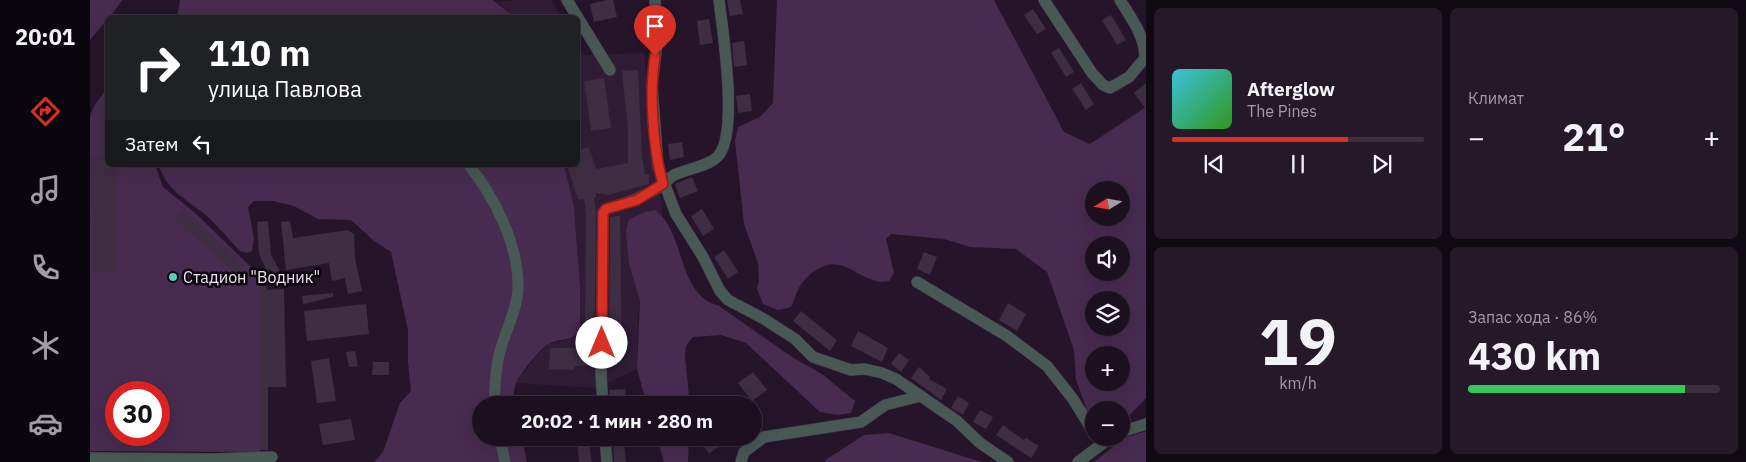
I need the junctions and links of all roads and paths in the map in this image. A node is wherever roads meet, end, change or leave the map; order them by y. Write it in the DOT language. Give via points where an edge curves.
graph roads {
  1 [pos="567,0"];
  2 [pos="656,0"];
  3 [pos="720,0"];
  4 [pos="1044,0"];
  5 [pos="1120,0"];
  6 [pos="576,15"];
  7 [pos="580,21"];
  8 [pos="610,70"];
  9 [pos="471,167"];
  10 [pos="663,184"];
  11 [pos="917,282"];
  12 [pos="495,396"];
  13 [pos="602,396"];
  14 [pos="921,396"];
  15 [pos="1085,418"];
  16 [pos="1146,424"];
  17 [pos="1130,429"];
  18 [pos="502,446"];
  19 [pos="606,446"];
  20 [pos="1096,446"];
  21 [pos="272,457"];
  22 [pos="90,458"];
  23 [pos="505,462"];
  24 [pos="607,462"];
  25 [pos="740,462"];
  26 [pos="1008,462"];
  27 [pos="1078,462"];
  1 -- 6 [label="street"];
  2 -- 10 [label="street" via="657,37 652,85 658,167"];
  3 -- 10 [label="street" via="729,116 726,138 719,155 711,162 672,176"];
  4 -- 5 [label="street" via="1092,73 1110,88 1129,77 1145,58 1140,34"];
  7 -- 8 [label="street"];
  9 -- 12 [label="street" via="492,201 512,248 516,267 518,290 498,357"];
  10 -- 13 [label="street" via="637,200 606,209 602,218"];
  10 -- 14 [label="street" via="676,214 728,300 795,339 813,357 851,370 882,372"];
  11 -- 15 [label="street" via="1007,336 1047,366"];
  14 -- 25 [label="street" via="885,405 861,422 764,437 744,452"];
  14 -- 26 [label="street"];
  16 -- 17 [label="street"];
  18 -- 23 [label="street"];
  19 -- 24 [label="street"];
  20 -- 27 [label="street"];
  21 -- 22 [label="street"];
}
